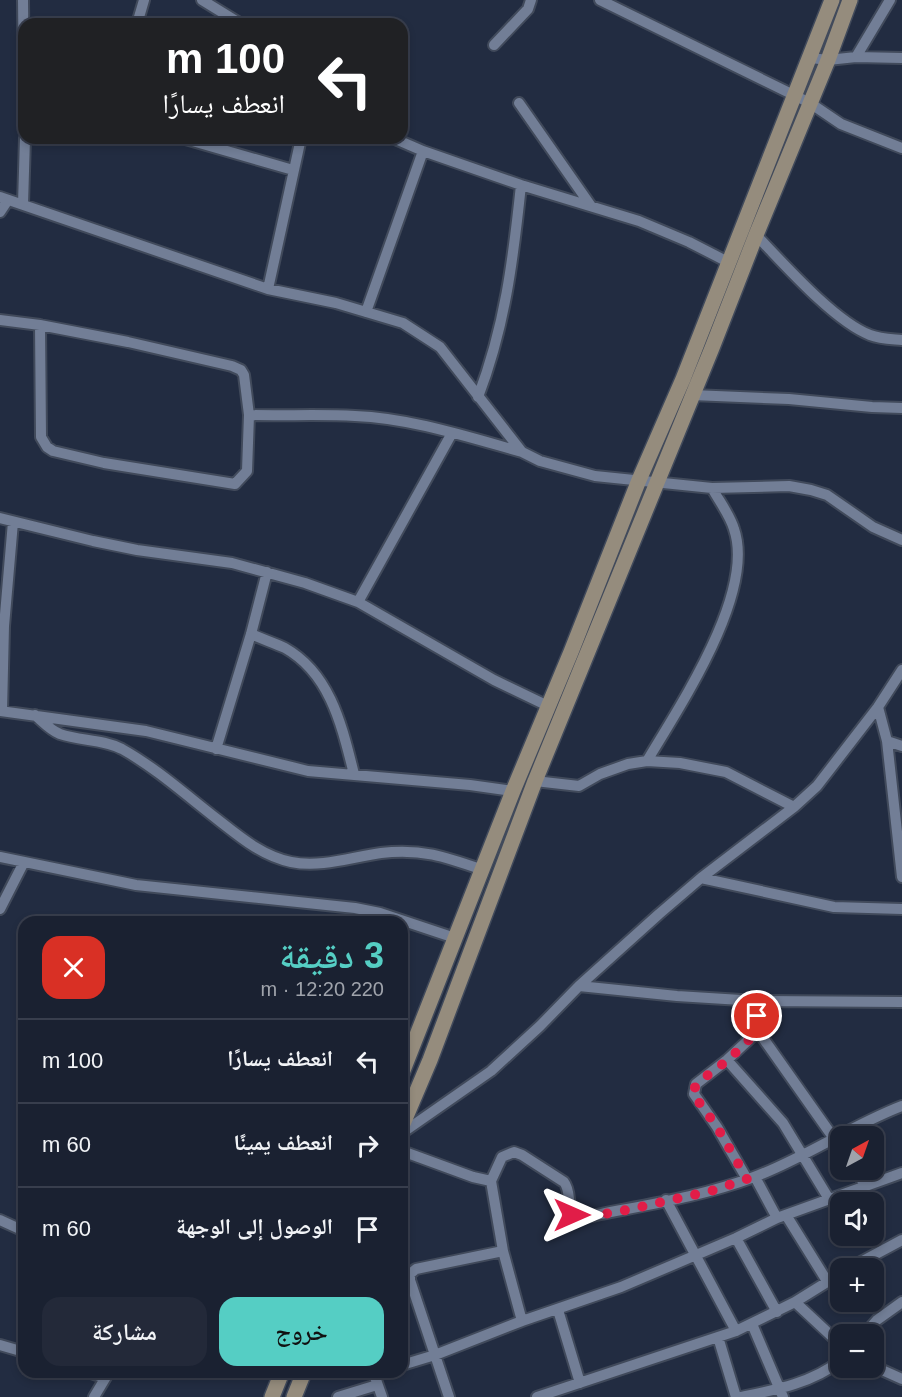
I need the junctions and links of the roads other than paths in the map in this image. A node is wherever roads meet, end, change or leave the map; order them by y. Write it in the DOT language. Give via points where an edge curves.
graph roads {
  1 [pos="23,0"];
  2 [pos="144,0"];
  3 [pos="202,0"];
  4 [pos="531,0"];
  5 [pos="600,0"];
  6 [pos="832,0"];
  7 [pos="850,0"];
  8 [pos="890,0"];
  9 [pos="23,18"];
  10 [pos="139,18"];
  11 [pos="231,18"];
  12 [pos="494,45"];
  13 [pos="856,57"];
  14 [pos="811,58"];
  15 [pos="902,58"];
  16 [pos="828,60"];
  17 [pos="803,100"];
  18 [pos="519,103"];
  19 [pos="25,144"];
  20 [pos="203,144"];
  21 [pos="300,144"];
  22 [pos="407,144"];
  23 [pos="902,148"];
  24 [pos="423,151"];
  25 [pos="293,170"];
  26 [pos="521,185"];
  27 [pos="4,198"];
  28 [pos="24,204"];
  29 [pos="591,206"];
  30 [pos="0,212"];
  31 [pos="756,235"];
  32 [pos="728,262"];
  33 [pos="268,289"];
  34 [pos="366,312"];
  35 [pos="0,320"];
  36 [pos="40,325"];
  37 [pos="902,340"];
  38 [pos="692,395"];
  39 [pos="478,397"];
  40 [pos="902,408"];
  41 [pos="249,415"];
  42 [pos="452,433"];
  43 [pos="522,452"];
  44 [pos="639,480"];
  45 [pos="656,483"];
  46 [pos="712,488"];
  47 [pos="0,518"];
  48 [pos="13,522"];
  49 [pos="902,540"];
  50 [pos="5,542"];
  51 [pos="267,572"];
  52 [pos="358,602"];
  53 [pos="2,626"];
  54 [pos="250,634"];
  55 [pos="902,671"];
  56 [pos="548,706"];
  57 [pos="878,707"];
  58 [pos="1,711"];
  59 [pos="34,715"];
  60 [pos="887,741"];
  61 [pos="902,746"];
  62 [pos="216,749"];
  63 [pos="647,761"];
  64 [pos="354,774"];
  65 [pos="535,782"];
  66 [pos="513,791"];
  67 [pos="794,807"];
  68 [pos="0,857"];
  69 [pos="24,862"];
  70 [pos="482,873"];
  71 [pos="902,877"];
  72 [pos="701,878"];
  73 [pos="497,883"];
  74 [pos="0,909"];
  75 [pos="902,909"];
  76 [pos="389,916"];
  77 [pos="408,922"];
  78 [pos="454,938"];
  79 [pos="579,986"];
  80 [pos="757,1001"];
  81 [pos="902,1002"];
  82 [pos="758,1031"];
  83 [pos="408,1057"];
  84 [pos="728,1060"];
  85 [pos="902,1106"];
  86 [pos="408,1112"];
  87 [pos="866,1126"];
  88 [pos="408,1129"];
  89 [pos="830,1132"];
  90 [pos="830,1145"];
  91 [pos="408,1153"];
  92 [pos="804,1155"];
  93 [pos="902,1173"];
  94 [pos="751,1178"];
  95 [pos="862,1180"];
  96 [pos="491,1181"];
  97 [pos="866,1186"];
  98 [pos="829,1199"];
  99 [pos="666,1200"];
  100 [pos="782,1216"];
  101 [pos="0,1220"];
  102 [pos="18,1228"];
  103 [pos="736,1238"];
  104 [pos="902,1240"];
  105 [pos="502,1251"];
  106 [pos="695,1256"];
  107 [pos="868,1258"];
  108 [pos="830,1279"];
  109 [pos="827,1281"];
  110 [pos="795,1302"];
  111 [pos="902,1302"];
  112 [pos="558,1310"];
  113 [pos="777,1312"];
  114 [pos="522,1321"];
  115 [pos="752,1324"];
  116 [pos="874,1324"];
  117 [pos="736,1331"];
  118 [pos="830,1335"];
  119 [pos="718,1337"];
  120 [pos="0,1345"];
  121 [pos="18,1350"];
  122 [pos="435,1355"];
  123 [pos="408,1363"];
  124 [pos="830,1367"];
  125 [pos="884,1371"];
  126 [pos="105,1378"];
  127 [pos="302,1378"];
  128 [pos="375,1378"];
  129 [pos="902,1379"];
  130 [pos="580,1383"];
  131 [pos="276,1385"];
  132 [pos="377,1386"];
  133 [pos="782,1393"];
  134 [pos="295,1395"];
  135 [pos="94,1397"];
  136 [pos="338,1397"];
  137 [pos="382,1397"];
  138 [pos="449,1397"];
  139 [pos="537,1397"];
  140 [pos="736,1397"];
  141 [pos="741,1397"];
  1 -- 9 [label="street"];
  2 -- 10 [label="street"];
  3 -- 11 [label="street"];
  4 -- 12 [label="street" via="528,9"];
  5 -- 17 [label="street"];
  6 -- 14 [label="street"];
  7 -- 16 [label="street"];
  8 -- 13 [label="street"];
  13 -- 15 [label="street"];
  13 -- 16 [label="street"];
  14 -- 16 [label="street"];
  14 -- 17 [label="street"];
  16 -- 17 [label="street"];
  17 -- 23 [label="street" via="841,124"];
  17 -- 31 [label="street"];
  17 -- 32 [label="street"];
  18 -- 29 [label="street"];
  19 -- 28 [label="street"];
  20 -- 25 [label="street"];
  21 -- 25 [label="street"];
  22 -- 24 [label="street"];
  24 -- 26 [label="street"];
  24 -- 34 [label="street"];
  25 -- 33 [label="street"];
  26 -- 29 [label="street"];
  26 -- 39 [label="street" via="505,307"];
  27 -- 28 [label="street"];
  27 -- 30 [label="street"];
  28 -- 33 [label="street"];
  29 -- 32 [label="street" via="639,221"];
  31 -- 37 [label="street" via="845,321 877,338"];
  31 -- 38 [label="street"];
  32 -- 44 [label="street"];
  33 -- 34 [label="street"];
  34 -- 39 [label="street" via="403,323 440,347"];
  35 -- 36 [label="street"];
  36 -- 41 [label="street" via="232,366 244,375"];
  36 -- 41 [label="street" via="41,437 53,451 236,484 247,471"];
  38 -- 40 [label="street"];
  38 -- 45 [label="street"];
  39 -- 43 [label="street"];
  41 -- 42 [label="street" via="380,418"];
  42 -- 43 [label="street"];
  42 -- 52 [label="street"];
  43 -- 44 [label="street" via="595,476"];
  44 -- 45 [label="street"];
  44 -- 56 [label="street"];
  45 -- 46 [label="street"];
  45 -- 65 [label="street"];
  46 -- 49 [label="street" via="789,486 812,490"];
  46 -- 63 [label="street" via="734,528 738,559 735,581 711,651"];
  47 -- 48 [label="street"];
  48 -- 50 [label="street"];
  48 -- 51 [label="street" via="137,550 210,559"];
  50 -- 53 [label="street"];
  51 -- 52 [label="street"];
  51 -- 54 [label="street"];
  52 -- 56 [label="street" via="494,680"];
  53 -- 58 [label="street"];
  54 -- 62 [label="street"];
  54 -- 64 [label="street" via="296,655 322,684 341,720"];
  55 -- 57 [label="street"];
  56 -- 66 [label="street"];
  57 -- 60 [label="street"];
  57 -- 67 [label="street" via="817,786"];
  58 -- 59 [label="street"];
  59 -- 62 [label="street" via="146,731"];
  59 -- 70 [label="street" via="60,734 120,748 271,856 317,864 415,851 435,854"];
  60 -- 61 [label="street"];
  60 -- 71 [label="street"];
  62 -- 64 [label="street" via="308,771"];
  63 -- 65 [label="street" via="614,768 579,786"];
  63 -- 67 [label="street" via="726,772"];
  64 -- 66 [label="street"];
  65 -- 73 [label="street"];
  66 -- 70 [label="street"];
  67 -- 72 [label="street"];
  68 -- 69 [label="street"];
  69 -- 74 [label="street"];
  69 -- 76 [label="street" via="136,885 355,908"];
  70 -- 73 [label="street"];
  70 -- 78 [label="street"];
  72 -- 75 [label="street" via="834,907"];
  72 -- 79 [label="street"];
  73 -- 86 [label="street"];
  77 -- 78 [label="street"];
  78 -- 83 [label="street"];
  79 -- 80 [label="street"];
  79 -- 88 [label="street" via="491,1071"];
  80 -- 81 [label="street"];
  80 -- 82 [label="street"];
  82 -- 84 [label="street"];
  82 -- 89 [label="street"];
  84 -- 92 [label="street" via="777,1115"];
  84 -- 94 [label="street" via="696,1084 693,1094"];
  85 -- 87 [label="street"];
  90 -- 92 [label="street"];
  91 -- 96 [label="street"];
  92 -- 94 [label="street"];
  92 -- 98 [label="street"];
  93 -- 97 [label="street"];
  94 -- 99 [label="street"];
  94 -- 100 [label="street"];
  95 -- 97 [label="street"];
  96 -- 99 [label="street" via="502,1157 514,1152 564,1182 575,1217"];
  96 -- 105 [label="street"];
  97 -- 98 [label="street"];
  98 -- 100 [label="street"];
  99 -- 106 [label="street"];
  100 -- 103 [label="street"];
  100 -- 109 [label="street"];
  101 -- 102 [label="street"];
  103 -- 106 [label="street"];
  103 -- 113 [label="street"];
  104 -- 107 [label="street"];
  105 -- 114 [label="street"];
  105 -- 122 [label="street" via="411,1272 410,1280"];
  106 -- 112 [label="street"];
  106 -- 117 [label="street"];
  108 -- 109 [label="street"];
  109 -- 110 [label="street"];
  110 -- 113 [label="street"];
  110 -- 118 [label="street"];
  111 -- 116 [label="street"];
  112 -- 114 [label="street"];
  112 -- 130 [label="street"];
  113 -- 115 [label="street"];
  114 -- 122 [label="street"];
  115 -- 117 [label="street"];
  115 -- 133 [label="street"];
  117 -- 119 [label="street"];
  119 -- 130 [label="street"];
  119 -- 140 [label="street"];
  120 -- 121 [label="street"];
  122 -- 123 [label="street"];
  122 -- 138 [label="street"];
  124 -- 133 [label="street"];
  125 -- 129 [label="street"];
  126 -- 135 [label="street"];
  127 -- 134 [label="street"];
  128 -- 132 [label="street"];
  130 -- 139 [label="street"];
  131 -- 134 [label="street"];
  132 -- 136 [label="street"];
  132 -- 137 [label="street"];
  133 -- 141 [label="street"];
}
